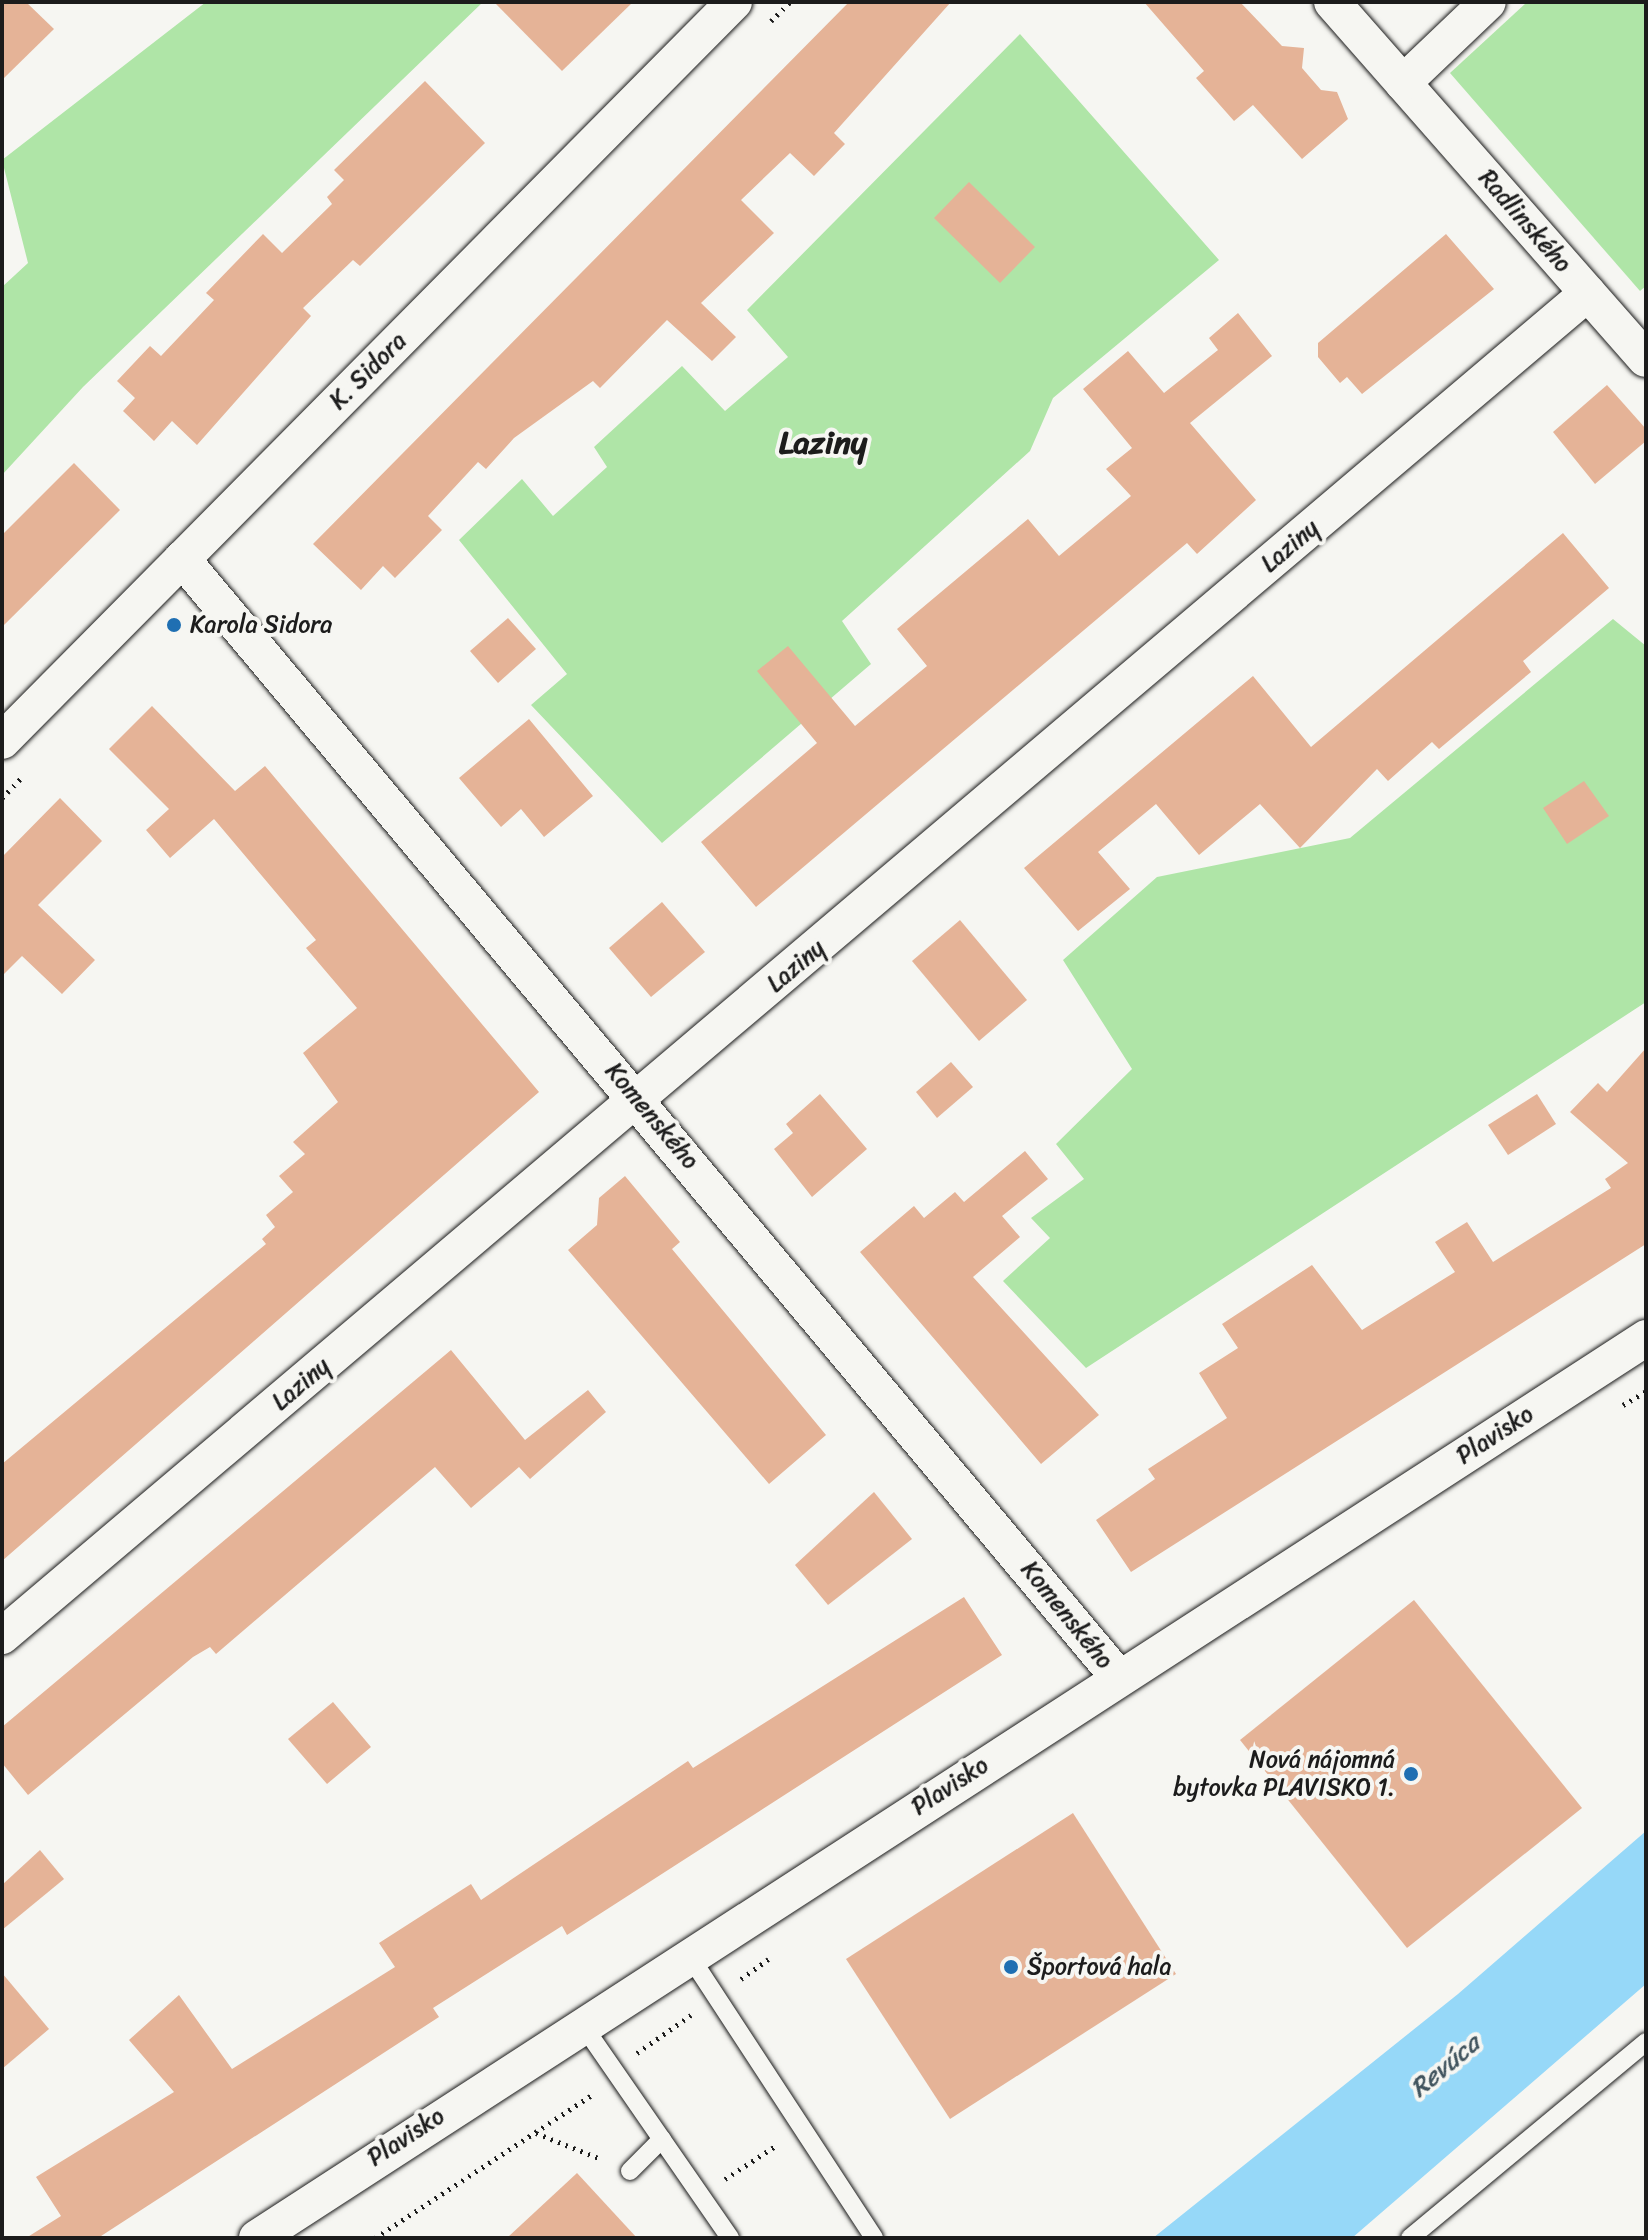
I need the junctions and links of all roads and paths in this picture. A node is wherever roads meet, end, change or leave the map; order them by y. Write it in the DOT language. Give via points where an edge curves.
graph roads {
  1 [pos="734,2"];
  2 [pos="1332,2"];
  3 [pos="1488,2"];
  4 [pos="1403,83"];
  5 [pos="1588,293"];
  6 [pos="1646,359"];
  7 [pos="182,559"];
  8 [pos="2,741"];
  9 [pos="638,1100"];
  10 [pos="1646,1338"];
  11 [pos="1646,1391"];
  12 [pos="1619,1408"];
  13 [pos="2,1636"];
  14 [pos="1119,1678"];
  15 [pos="780,1951"];
  16 [pos="689,1955"];
  17 [pos="715,1997"];
  18 [pos="582,2024"];
  19 [pos="1646,2042"];
  20 [pos="617,2074"];
  21 [pos="802,2128"];
  22 [pos="536,2133"];
  23 [pos="662,2139"];
  24 [pos="630,2171"];
  25 [pos="701,2195"];
  26 [pos="257,2238"];
  27 [pos="375,2238"];
  28 [pos="730,2238"];
  29 [pos="874,2238"];
  30 [pos="1410,2238"];
  1 -- 7 [label="street, K. Sidora"];
  2 -- 4 [label="street, Radlinského"];
  3 -- 4 [label="street"];
  4 -- 5 [label="street, Radlinského"];
  5 -- 6 [label="street, Radlinského"];
  5 -- 9 [label="street, Laziny"];
  7 -- 8 [label="street, K. Sidora"];
  7 -- 9 [label="street, Komenského"];
  9 -- 13 [label="street, Laziny"];
  9 -- 14 [label="street, Komenského"];
  10 -- 14 [label="street, Plavisko"];
  11 -- 12 [label="path"];
  14 -- 16 [label="street, Plavisko"];
  15 -- 17 [label="path"];
  16 -- 17 [label="lane"];
  16 -- 18 [label="street, Plavisko"];
  17 -- 20 [label="path"];
  17 -- 21 [label="lane"];
  18 -- 20 [label="lane"];
  18 -- 26 [label="street, Plavisko"];
  19 -- 30 [label="lane"];
  20 -- 22 [label="path"];
  20 -- 23 [label="lane"];
  21 -- 25 [label="path"];
  21 -- 29 [label="lane"];
  22 -- 24 [label="path"];
  22 -- 27 [label="path"];
  23 -- 24 [label="lane"];
  23 -- 25 [label="lane"];
  25 -- 28 [label="lane"];
}
